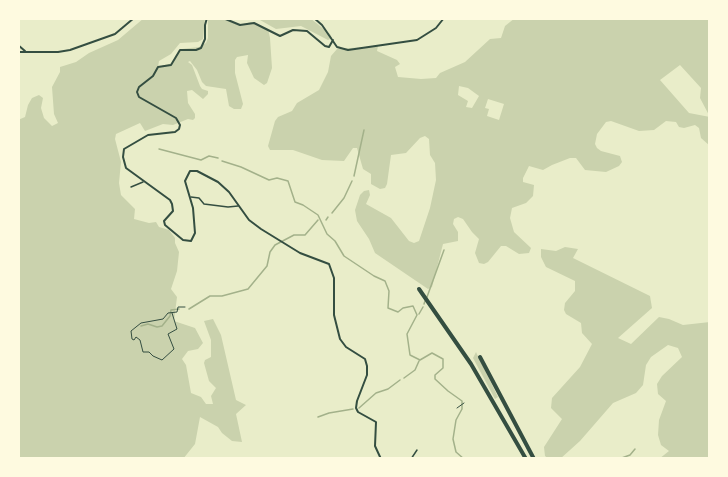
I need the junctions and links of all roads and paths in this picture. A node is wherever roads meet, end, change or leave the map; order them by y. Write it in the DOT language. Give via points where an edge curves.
graph roads {
  1 [pos="134,18"];
  2 [pos="207,18"];
  3 [pos="223,18"];
  4 [pos="314,18"];
  5 [pos="444,18"];
  6 [pos="333,40"];
  7 [pos="18,45"];
  8 [pos="18,52"];
  9 [pos="26,52"];
  10 [pos="144,181"];
  11 [pos="131,187"];
  12 [pos="191,197"];
  13 [pos="239,206"];
  14 [pos="419,290"];
  15 [pos="185,308"];
  16 [pos="171,313"];
  17 [pos="480,357"];
  18 [pos="464,403"];
  19 [pos="457,408"];
  20 [pos="417,450"];
  21 [pos="381,459"];
  22 [pos="411,459"];
  23 [pos="526,459"];
  24 [pos="534,459"];
  1 -- 9 [label="street" via="115,34 70,50"];
  2 -- 10 [label="street" via="201,48 180,50 171,65 158,68 137,92 145,101 176,118 180,125 175,132 148,135 124,149 126,168"];
  3 -- 6 [label="street" via="240,25 254,22 280,36 293,30 307,31 329,47"];
  4 -- 6 [label="street"];
  5 -- 6 [label="street" via="427,35 408,41 348,50 337,47"];
  7 -- 9 [label="street"];
  8 -- 9 [label="street"];
  10 -- 11 [label="street"];
  10 -- 12 [label="street" via="172,204 165,225 178,237 190,241 195,232"];
  12 -- 13 [label="street" via="200,198 204,204"];
  12 -- 13 [label="street" via="186,176 197,171 219,182"];
  13 -- 21 [label="street" via="249,220 279,241 324,261 330,268 340,339 365,359 367,375 356,408 375,422 375,446"];
  14 -- 23 [label="highway" via="471,364"];
  15 -- 16 [label="path"];
  16 -- 16 [label="path" via="177,329 168,334 174,349 162,360 143,352 140,340 132,339 130,331"];
  17 -- 24 [label="highway"];
  18 -- 19 [label="path"];
  20 -- 22 [label="street"];
}
